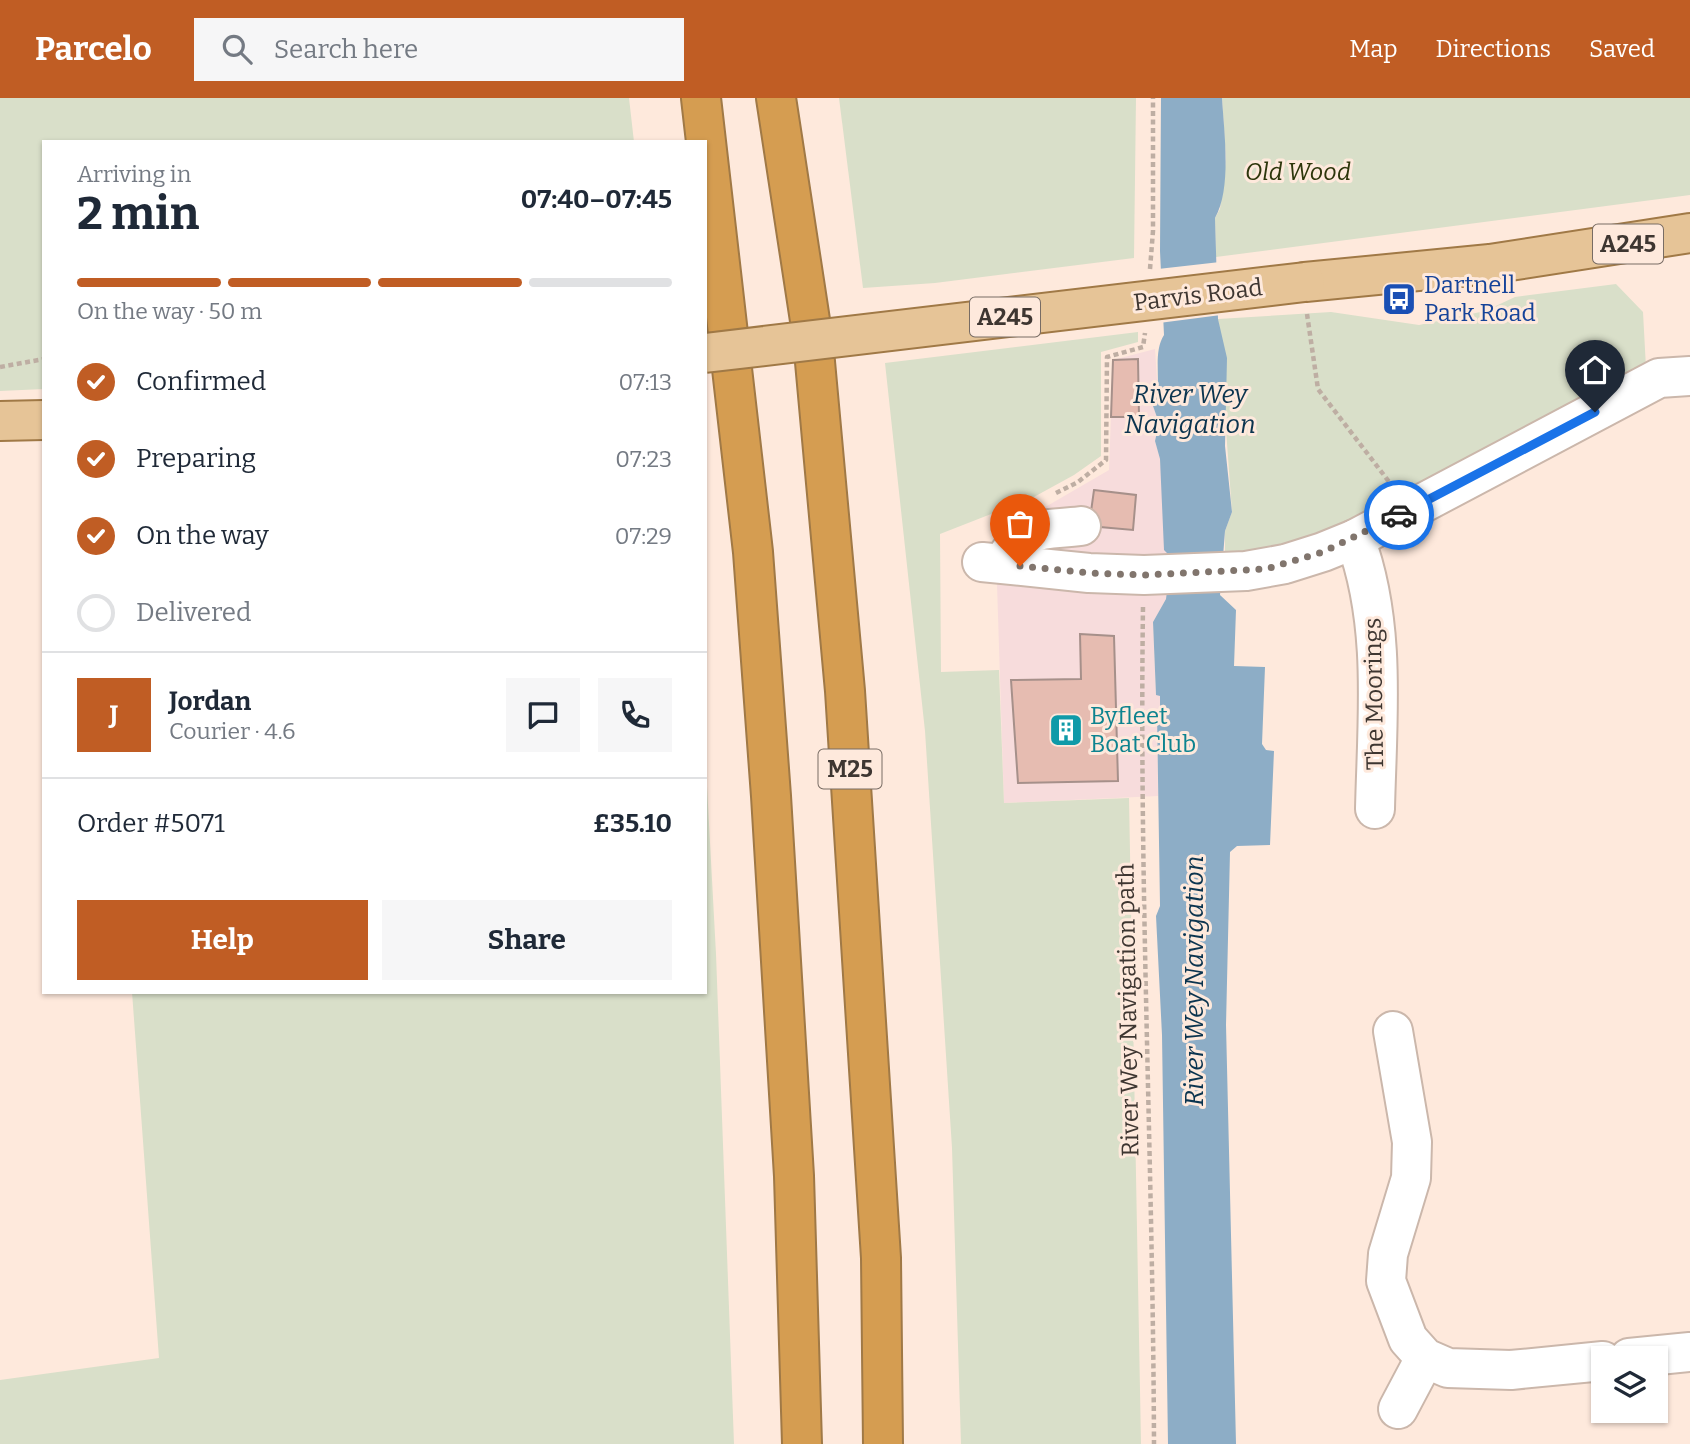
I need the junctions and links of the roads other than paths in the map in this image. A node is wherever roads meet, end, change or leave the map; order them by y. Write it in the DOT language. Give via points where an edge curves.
graph roads {
  1 [pos="701,98"];
  2 [pos="776,98"];
  3 [pos="706,140"];
  4 [pos="707,150"];
  5 [pos="1690,233"];
  6 [pos="707,352"];
  7 [pos="1690,376"];
  8 [pos="42,420"];
  9 [pos="0,421"];
  10 [pos="1081,526"];
  11 [pos="1355,539"];
  12 [pos="1375,809"];
  13 [pos="1392,1031"];
  14 [pos="1690,1352"];
  15 [pos="1668,1354"];
  16 [pos="1425,1358"];
  17 [pos="1591,1362"];
  18 [pos="1398,1409"];
  19 [pos="802,1444"];
  20 [pos="883,1444"];
  1 -- 3 [label="highway"];
  2 -- 20 [label="highway, M25" via="813,340 845,691 881,1258"];
  4 -- 19 [label="highway" via="753,552 768,755 794,1176"];
  5 -- 6 [label="main road, Parvis Road / A245, bridge" via="1305,293"];
  7 -- 11 [label="street" via="1659,378"];
  8 -- 9 [label="main road"];
  10 -- 11 [label="street" via="1034,531 992,563 1144,575 1246,571 1297,560"];
  11 -- 12 [label="street, The Moorings" via="1372,602 1376,643"];
  13 -- 16 [label="street" via="1412,1142 1411,1178 1388,1254 1387,1281 1408,1339"];
  14 -- 15 [label="street"];
  16 -- 17 [label="street" via="1448,1368 1511,1370"];
  16 -- 18 [label="street"];
}
